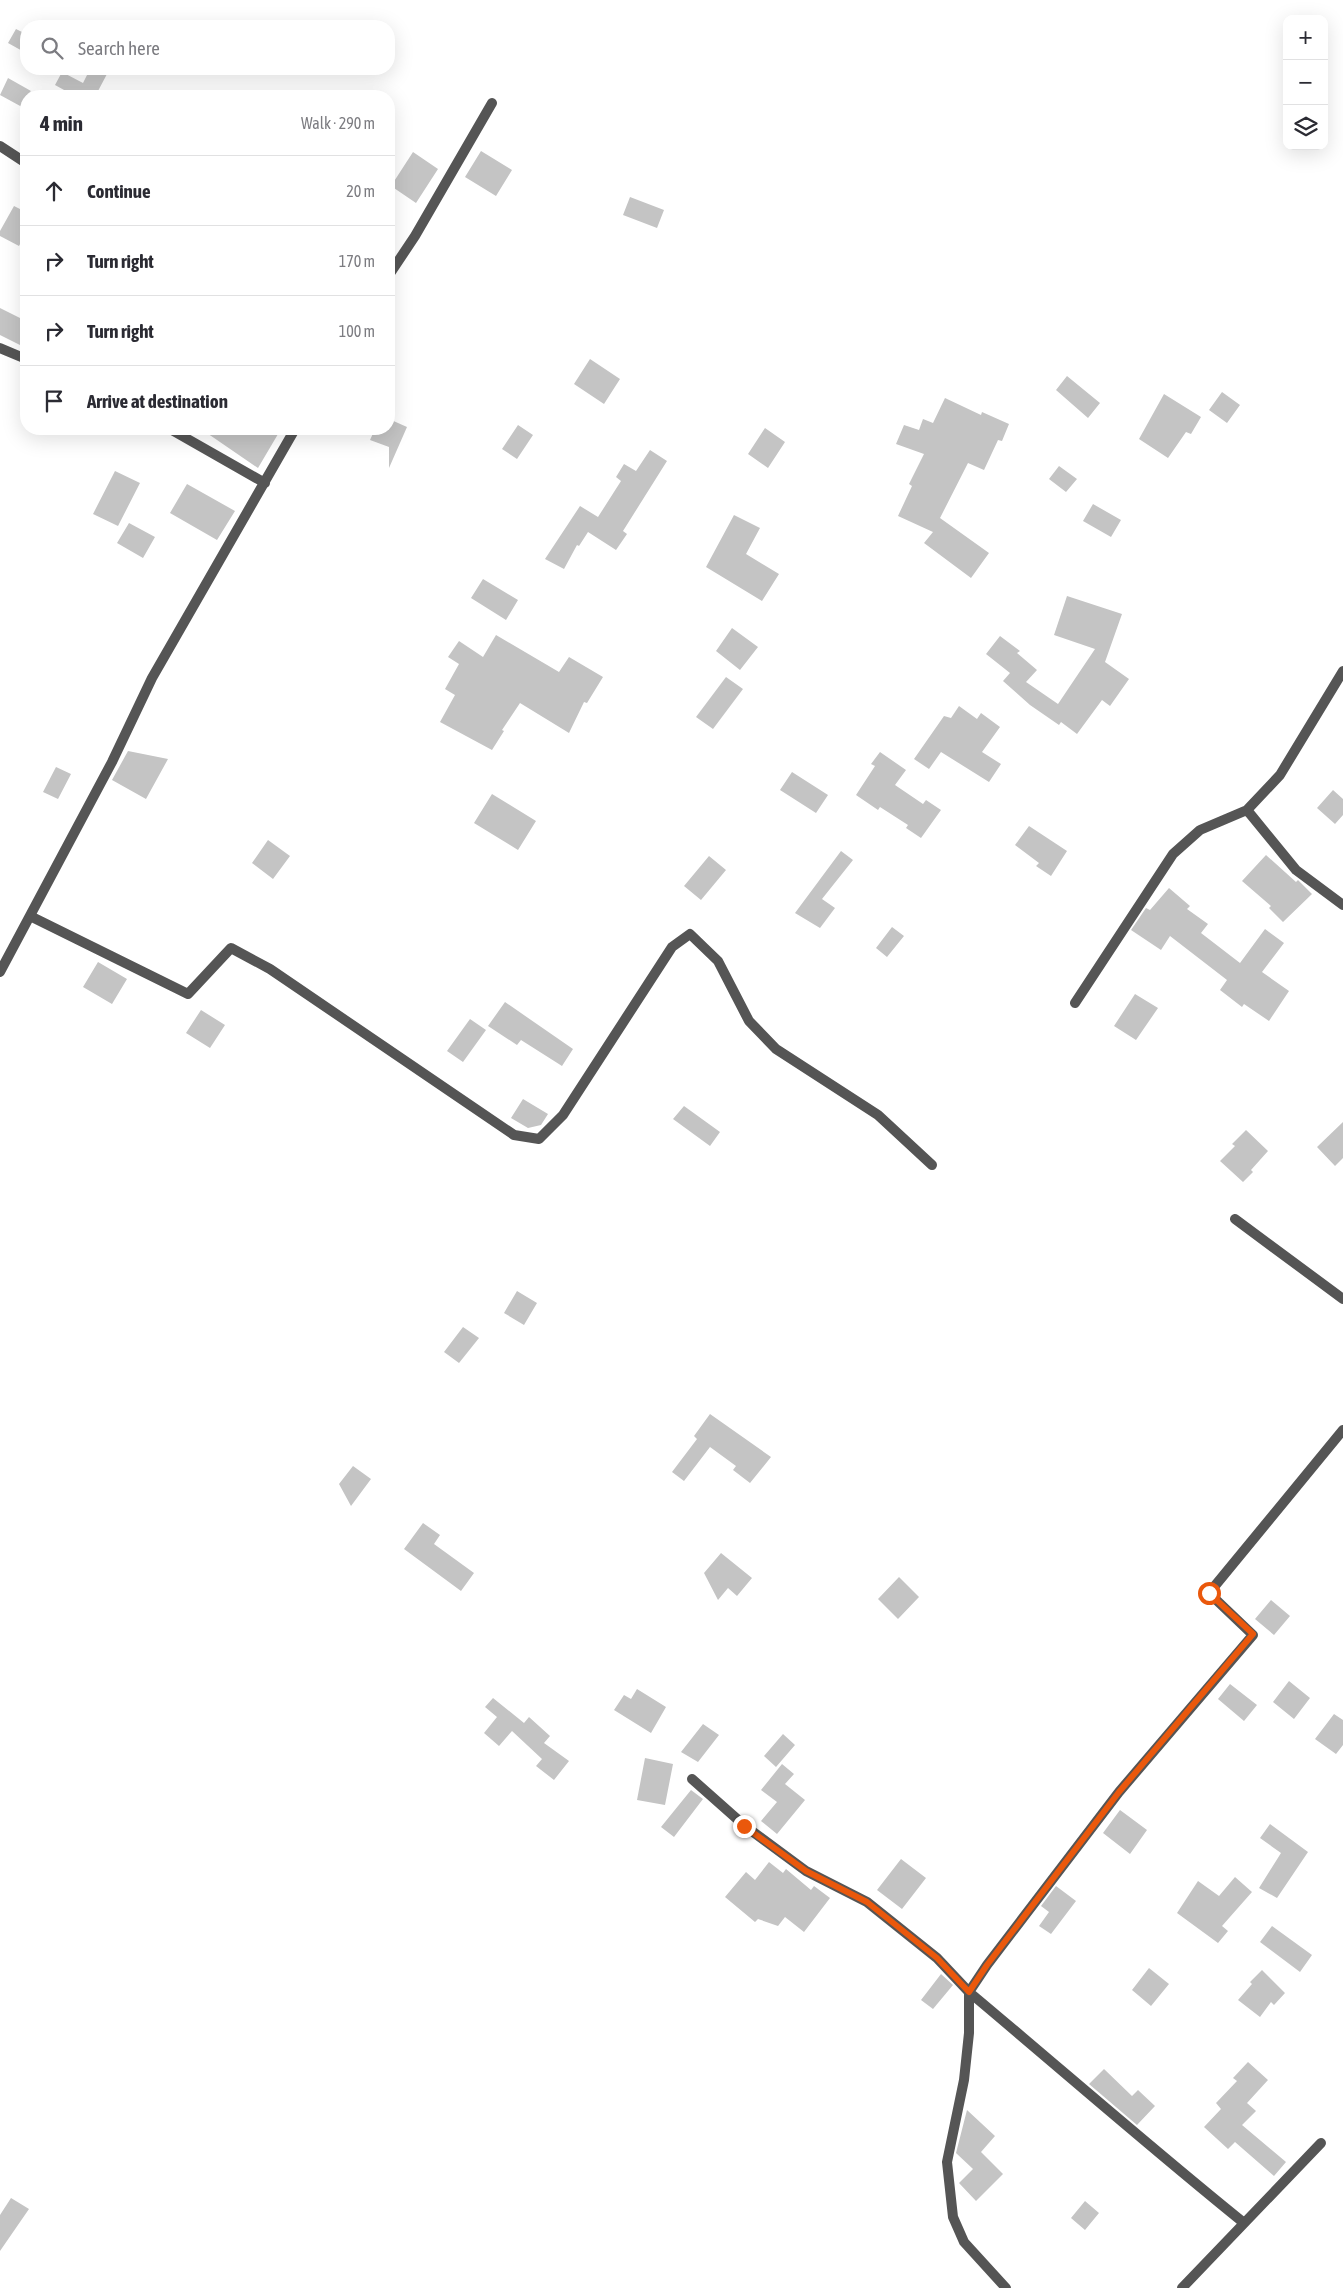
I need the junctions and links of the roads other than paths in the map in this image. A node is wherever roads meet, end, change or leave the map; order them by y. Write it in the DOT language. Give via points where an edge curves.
graph roads {
  1 [pos="492,103"];
  2 [pos="0,146"];
  3 [pos="20,159"];
  4 [pos="395,267"];
  5 [pos="0,348"];
  6 [pos="20,356"];
  7 [pos="181,435"];
  8 [pos="292,435"];
  9 [pos="265,483"];
  10 [pos="1343,671"];
  11 [pos="1247,810"];
  12 [pos="1343,905"];
  13 [pos="30,916"];
  14 [pos="0,972"];
  15 [pos="1075,1002"];
  16 [pos="932,1166"];
  17 [pos="1235,1219"];
  18 [pos="1343,1299"];
  19 [pos="1343,1430"];
  20 [pos="692,1779"];
  21 [pos="969,1992"];
  22 [pos="1321,2143"];
  23 [pos="1244,2223"];
  24 [pos="1006,2288"];
  25 [pos="1182,2288"];
  1 -- 4 [label="street"];
  2 -- 3 [label="street"];
  5 -- 6 [label="street"];
  7 -- 9 [label="street"];
  8 -- 9 [label="street"];
  9 -- 13 [label="street" via="152,678 112,762"];
  10 -- 11 [label="street" via="1280,775"];
  11 -- 12 [label="street" via="1296,870"];
  11 -- 15 [label="street" via="1200,830 1174,854"];
  13 -- 14 [label="street"];
  13 -- 16 [label="street" via="188,994 231,948 270,969 514,1135 539,1139 563,1115 672,947 690,934 718,961 749,1021 776,1049 878,1115"];
  17 -- 18 [label="street"];
  19 -- 21 [label="street" via="1209,1593 1253,1634 1119,1792"];
  20 -- 21 [label="street" via="744,1826 806,1871 867,1902 937,1958"];
  21 -- 23 [label="street" via="1134,2134"];
  21 -- 24 [label="street" via="964,2080 947,2162 953,2217 964,2242"];
  22 -- 23 [label="street"];
  23 -- 25 [label="street"];
}
